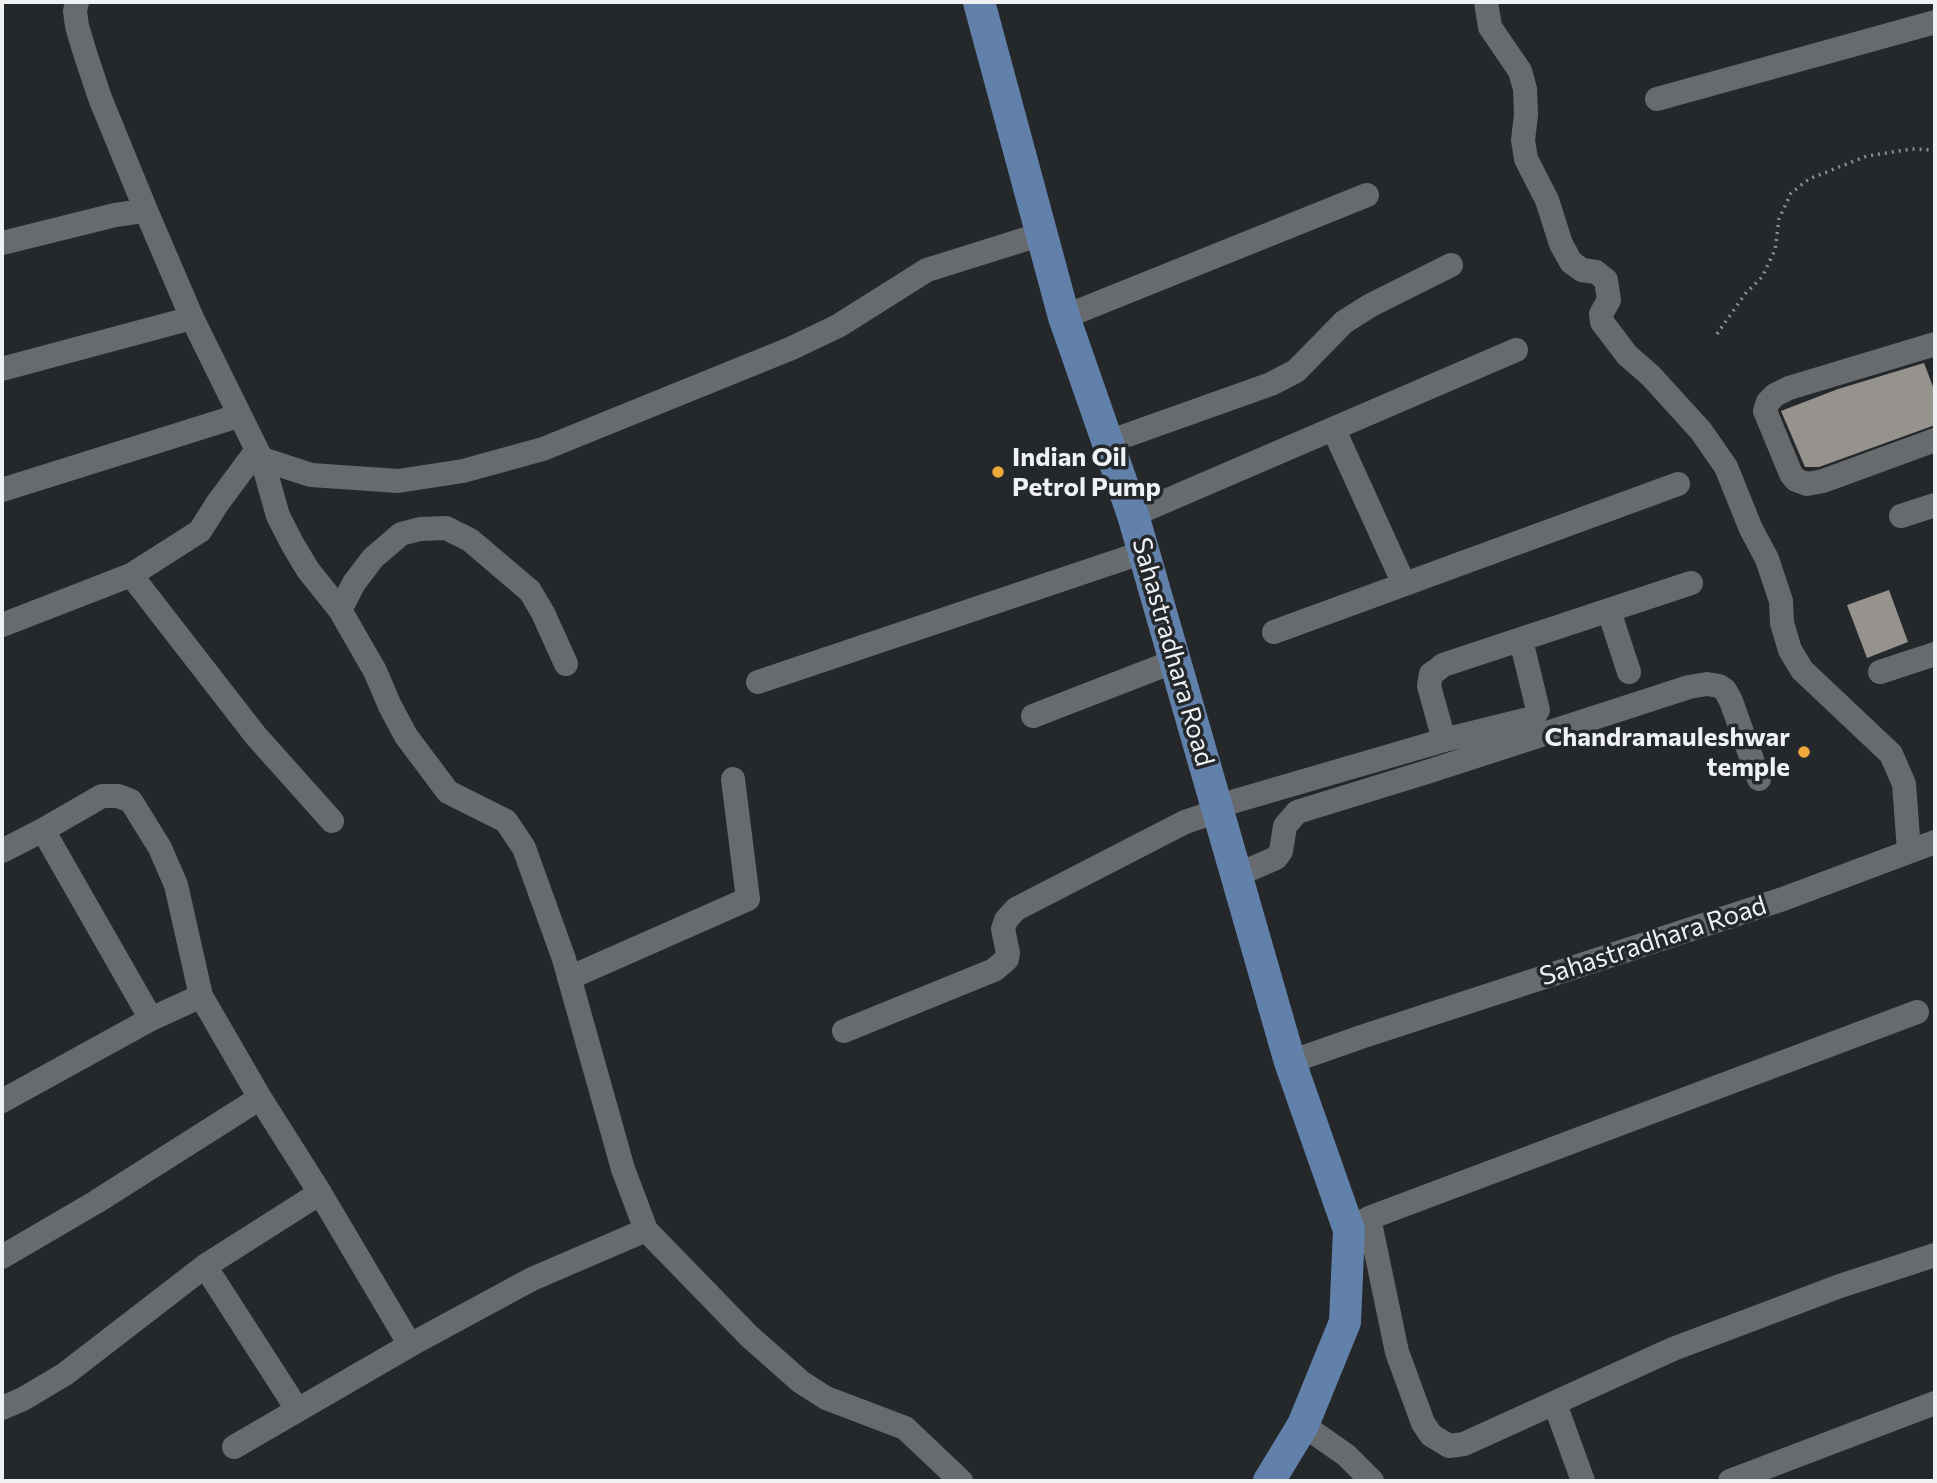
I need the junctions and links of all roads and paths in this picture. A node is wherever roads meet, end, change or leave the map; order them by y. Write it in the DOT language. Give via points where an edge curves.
graph roads {
  1 [pos="77,2"];
  2 [pos="979,2"];
  3 [pos="1486,2"];
  4 [pos="1935,22"];
  5 [pos="1657,99"];
  6 [pos="1935,150"];
  7 [pos="1367,195"];
  8 [pos="147,213"];
  9 [pos="1042,234"];
  10 [pos="2,243"];
  11 [pos="1451,265"];
  12 [pos="1064,317"];
  13 [pos="192,318"];
  14 [pos="1717,334"];
  15 [pos="1516,350"];
  16 [pos="1933,352"];
  17 [pos="2,369"];
  18 [pos="238,416"];
  19 [pos="1334,430"];
  20 [pos="1935,440"];
  21 [pos="1108,442"];
  22 [pos="260,454"];
  23 [pos="1678,484"];
  24 [pos="2,490"];
  25 [pos="1935,505"];
  26 [pos="1133,514"];
  27 [pos="1901,516"];
  28 [pos="1144,552"];
  29 [pos="131,575"];
  30 [pos="1691,583"];
  31 [pos="1404,584"];
  32 [pos="341,610"];
  33 [pos="1609,611"];
  34 [pos="2,625"];
  35 [pos="1275,632"];
  36 [pos="1521,640"];
  37 [pos="1935,654"];
  38 [pos="1175,661"];
  39 [pos="566,664"];
  40 [pos="1629,672"];
  41 [pos="1880,672"];
  42 [pos="758,682"];
  43 [pos="1033,716"];
  44 [pos="1444,740"];
  45 [pos="733,779"];
  46 [pos="1759,779"];
  47 [pos="1217,806"];
  48 [pos="332,821"];
  49 [pos="43,830"];
  50 [pos="1935,842"];
  51 [pos="2,851"];
  52 [pos="1909,851"];
  53 [pos="1237,875"];
  54 [pos="569,978"];
  55 [pos="201,996"];
  56 [pos="1917,1012"];
  57 [pos="151,1018"];
  58 [pos="844,1031"];
  59 [pos="1290,1062"];
  60 [pos="260,1098"];
  61 [pos="2,1101"];
  62 [pos="320,1193"];
  63 [pos="1359,1224"];
  64 [pos="646,1230"];
  65 [pos="1935,1255"];
  66 [pos="2,1257"];
  67 [pos="205,1266"];
  68 [pos="410,1345"];
  69 [pos="1935,1403"];
  70 [pos="1555,1404"];
  71 [pos="2,1408"];
  72 [pos="297,1409"];
  73 [pos="1303,1425"];
  74 [pos="234,1447"];
  75 [pos="961,1481"];
  76 [pos="1269,1481"];
  77 [pos="1372,1481"];
  78 [pos="1583,1481"];
  79 [pos="1730,1481"];
  1 -- 8 [label="street" via="85,53"];
  2 -- 9 [label="main road, Sahastradhara Road"];
  3 -- 52 [label="street" via="1490,27 1520,71 1525,89 1526,159 1562,244 1571,262 1606,280 1609,300 1601,314 1609,333 1701,431 1726,467 1767,559 1782,601 1782,623 1790,650 1802,670 1891,754 1904,783"];
  4 -- 5 [label="street"];
  6 -- 14 [label="path" via="1867,156 1809,179 1791,193 1762,277"];
  7 -- 12 [label="street"];
  8 -- 10 [label="street" via="115,215"];
  8 -- 13 [label="street"];
  9 -- 12 [label="main road, Sahastradhara Road"];
  9 -- 22 [label="street" via="927,270 826,332 543,449 463,471 398,481 311,474"];
  11 -- 21 [label="street" via="1355,315 1283,378"];
  12 -- 21 [label="main road, Sahastradhara Road"];
  13 -- 17 [label="street"];
  13 -- 18 [label="street"];
  15 -- 19 [label="street"];
  16 -- 20 [label="street" via="1789,388 1774,395 1765,411 1791,474 1807,484"];
  18 -- 22 [label="street"];
  18 -- 24 [label="street"];
  19 -- 26 [label="street"];
  19 -- 31 [label="street"];
  21 -- 26 [label="main road, Sahastradhara Road"];
  22 -- 29 [label="street" via="200,531"];
  22 -- 32 [label="street" via="278,516 293,545"];
  23 -- 31 [label="street"];
  25 -- 27 [label="street"];
  26 -- 28 [label="main road, Sahastradhara Road"];
  28 -- 38 [label="main road, Sahastradhara Road"];
  28 -- 42 [label="street"];
  29 -- 34 [label="street"];
  29 -- 48 [label="street" via="256,737"];
  30 -- 33 [label="street"];
  31 -- 35 [label="street"];
  32 -- 39 [label="street" via="373,558 401,534 446,528 470,540 530,591"];
  32 -- 54 [label="street" via="406,736 440,782 448,792 506,821 524,848"];
  33 -- 36 [label="street"];
  33 -- 40 [label="street"];
  36 -- 44 [label="street" via="1431,674 1429,686"];
  36 -- 44 [label="street" via="1537,713 1530,719"];
  37 -- 41 [label="street"];
  38 -- 43 [label="street"];
  38 -- 47 [label="main road, Sahastradhara Road"];
  44 -- 47 [label="street"];
  45 -- 54 [label="street" via="748,899"];
  46 -- 53 [label="street" via="1725,690 1707,684 1689,687 1297,812 1286,826 1276,858"];
  47 -- 53 [label="main road, Sahastradhara Road"];
  47 -- 58 [label="street" via="1016,909 1003,929 1007,959 994,970"];
  49 -- 51 [label="street"];
  49 -- 55 [label="street" via="102,796 131,801 176,885"];
  49 -- 57 [label="street"];
  50 -- 52 [label="street, Sahastradhara Road"];
  52 -- 59 [label="street, Sahastradhara Road" via="1783,899"];
  53 -- 59 [label="main road, Sahastradhara Road"];
  54 -- 64 [label="street"];
  55 -- 57 [label="street"];
  55 -- 60 [label="street"];
  56 -- 63 [label="street"];
  57 -- 61 [label="street"];
  59 -- 63 [label="main road, Sahastradhara Road"];
  60 -- 62 [label="street"];
  60 -- 66 [label="street"];
  62 -- 67 [label="street"];
  62 -- 68 [label="street"];
  63 -- 70 [label="street" via="1397,1352 1431,1435 1449,1446 1464,1444"];
  63 -- 73 [label="main road, Sahastradhara Road" via="1345,1322"];
  64 -- 68 [label="street" via="532,1279"];
  64 -- 75 [label="street" via="749,1336 801,1382 826,1398 905,1428"];
  65 -- 70 [label="street" via="1673,1349"];
  67 -- 71 [label="street" via="65,1374"];
  67 -- 72 [label="street"];
  68 -- 72 [label="street"];
  69 -- 79 [label="street"];
  70 -- 78 [label="street"];
  72 -- 74 [label="street"];
  73 -- 76 [label="main road, Sahastradhara Road"];
  73 -- 77 [label="street" via="1346,1455"];
}
